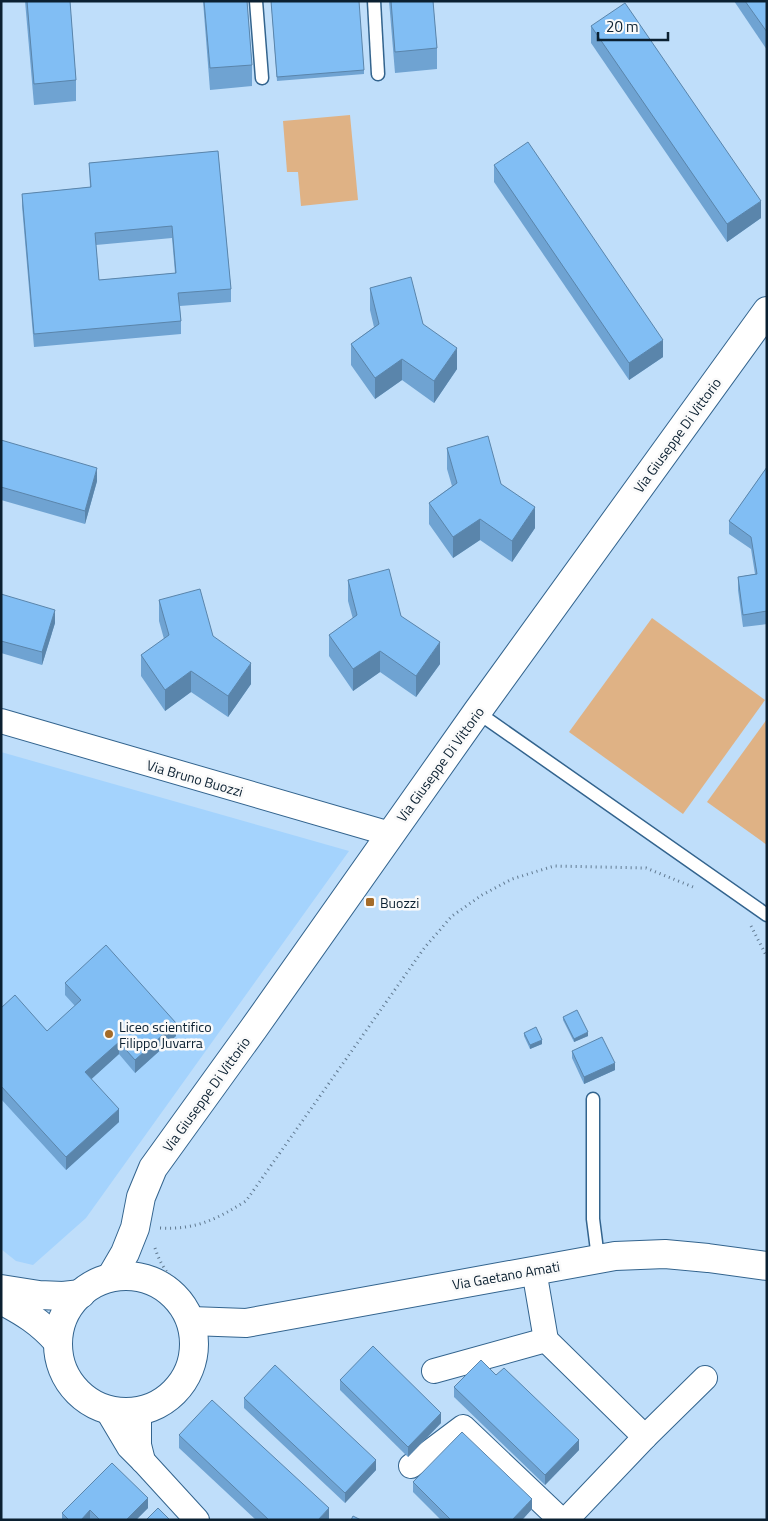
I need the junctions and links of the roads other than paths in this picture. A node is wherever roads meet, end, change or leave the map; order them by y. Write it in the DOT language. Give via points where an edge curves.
graph roads {
  1 [pos="256,1"];
  2 [pos="374,1"];
  3 [pos="378,74"];
  4 [pos="262,78"];
  5 [pos="767,311"];
  6 [pos="477,712"];
  7 [pos="1,721"];
  8 [pos="390,834"];
  9 [pos="767,915"];
  10 [pos="593,1099"];
  11 [pos="135,1228"];
  12 [pos="598,1258"];
  13 [pos="767,1266"];
  14 [pos="534,1270"];
  15 [pos="111,1277"];
  16 [pos="149,1279"];
  17 [pos="1,1289"];
  18 [pos="81,1294"];
  19 [pos="1,1300"];
  20 [pos="191,1321"];
  21 [pos="246,1323"];
  22 [pos="546,1340"];
  23 [pos="57,1341"];
  24 [pos="194,1352"];
  25 [pos="434,1371"];
  26 [pos="705,1378"];
  27 [pos="106,1410"];
  28 [pos="139,1411"];
  29 [pos="645,1437"];
  30 [pos="143,1461"];
  31 [pos="411,1466"];
  32 [pos="197,1520"];
  33 [pos="561,1520"];
  34 [pos="566,1520"];
  1 -- 4 [label="lane"];
  2 -- 3 [label="lane"];
  5 -- 6 [label="street, Via Giuseppe Di Vittorio"];
  6 -- 8 [label="street, Via Giuseppe Di Vittorio"];
  6 -- 9 [label="lane"];
  7 -- 8 [label="street, Via Bruno Buozzi"];
  8 -- 11 [label="street, Via Giuseppe Di Vittorio" via="153,1168 141,1197"];
  10 -- 12 [label="lane" via="593,1219"];
  11 -- 15 [label="street, Via Giuseppe Di Vittorio"];
  11 -- 16 [label="street, Via Giuseppe Di Vittorio"];
  12 -- 13 [label="street, Via Gaetano Amati" via="665,1254"];
  12 -- 14 [label="street, Via Gaetano Amati"];
  14 -- 21 [label="street, Via Gaetano Amati"];
  14 -- 22 [label="street"];
  15 -- 16 [label="street" via="130,1275"];
  15 -- 18 [label="street" via="91,1285"];
  16 -- 20 [label="street" via="175,1295"];
  17 -- 18 [label="street" via="39,1295"];
  18 -- 23 [label="street" via="73,1300 62,1319"];
  19 -- 23 [label="street" via="23,1311"];
  20 -- 21 [label="street, Via Gaetano Amati"];
  20 -- 24 [label="street"];
  21 -- 24 [label="street, Via Gaetano Amati"];
  22 -- 25 [label="street"];
  22 -- 29 [label="street"];
  23 -- 27 [label="street" via="59,1359 76,1391"];
  24 -- 28 [label="street" via="188,1372 176,1390 159,1404"];
  26 -- 29 [label="street"];
  27 -- 28 [label="street"];
  27 -- 30 [label="street" via="128,1448"];
  28 -- 30 [label="street" via="138,1445"];
  29 -- 34 [label="street"];
  30 -- 32 [label="street"];
  31 -- 33 [label="street" via="463,1426"];
}
